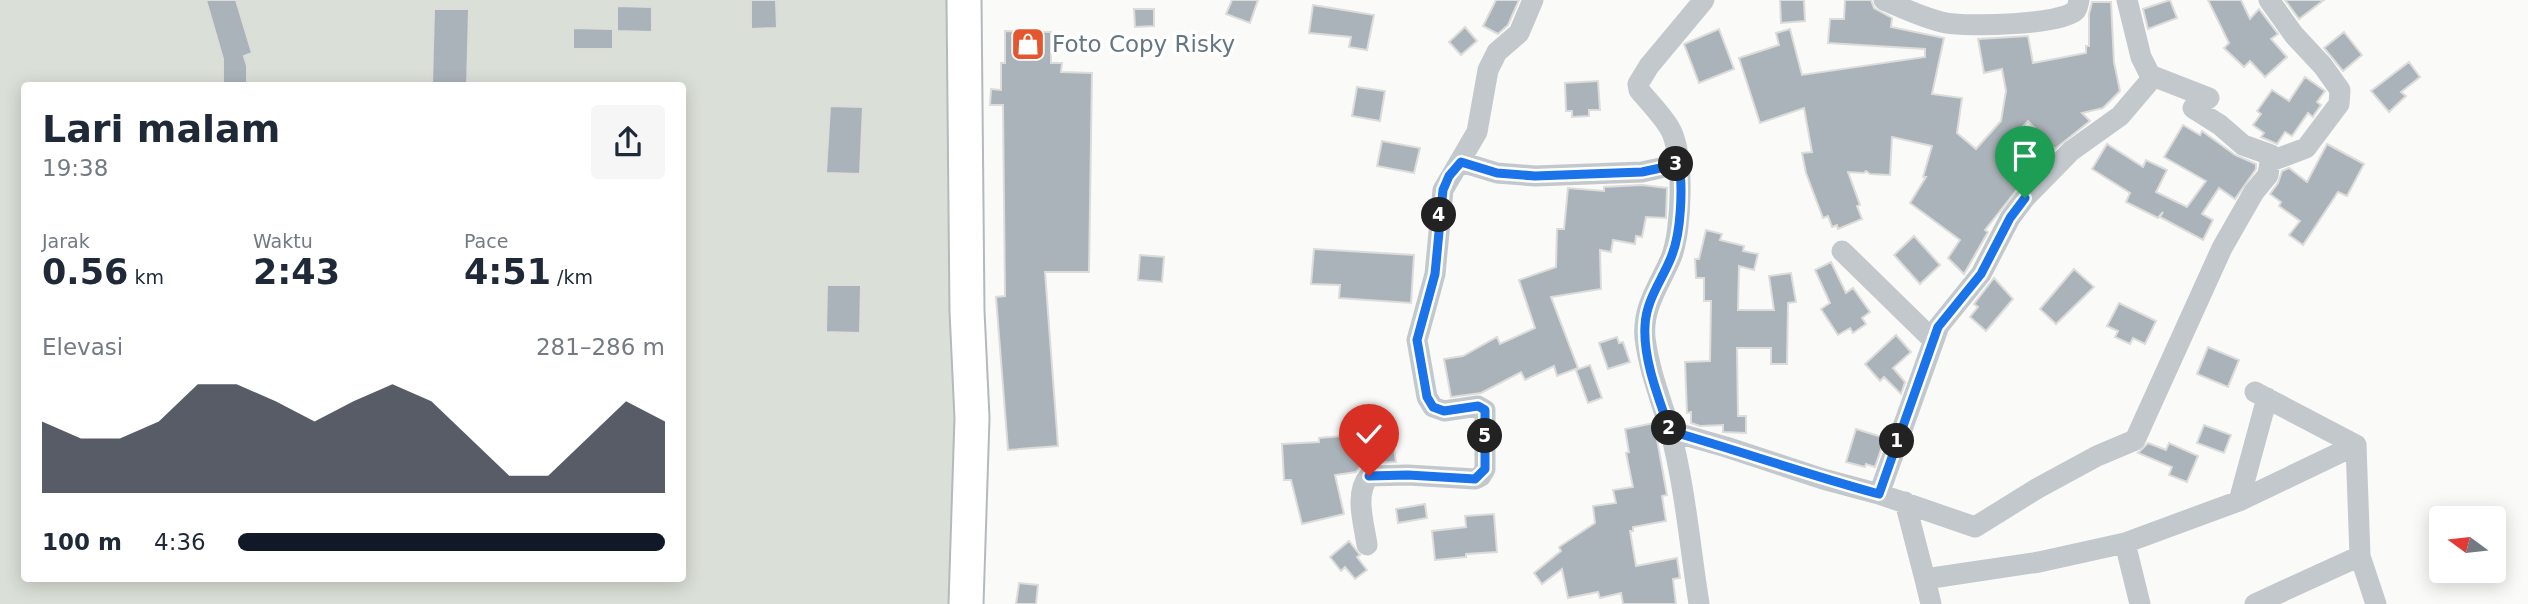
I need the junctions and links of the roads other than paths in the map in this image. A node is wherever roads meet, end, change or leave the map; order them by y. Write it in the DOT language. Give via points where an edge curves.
graph roads {
  1 [pos="964,0"];
  2 [pos="1533,0"];
  3 [pos="1704,0"];
  4 [pos="1884,0"];
  5 [pos="2079,0"];
  6 [pos="2127,0"];
  7 [pos="2269,0"];
  8 [pos="2150,75"];
  9 [pos="2272,161"];
  10 [pos="1461,162"];
  11 [pos="1679,164"];
  12 [pos="1842,251"];
  13 [pos="1933,340"];
  14 [pos="1670,431"];
  15 [pos="2356,445"];
  16 [pos="1879,494"];
  17 [pos="2239,501"];
  18 [pos="1905,502"];
  19 [pos="2125,543"];
  20 [pos="1367,545"];
  21 [pos="2360,556"];
  22 [pos="1925,579"];
  23 [pos="967,604"];
  24 [pos="1699,604"];
  25 [pos="1931,604"];
  26 [pos="2140,604"];
  27 [pos="2255,604"];
  28 [pos="2376,604"];
  1 -- 23 [label="highway" via="972,418"];
  2 -- 10 [label="street" via="1518,33 1497,52 1488,70 1477,132"];
  3 -- 11 [label="street" via="1638,84 1670,128"];
  4 -- 5 [label="street" via="1945,23 1988,26 2063,16 2073,13"];
  6 -- 8 [label="street"];
  7 -- 9 [label="street" via="2323,66 2341,96 2306,148"];
  8 -- 9 [label="street" via="2209,98 2193,108 2243,145 2271,155"];
  8 -- 13 [label="street" via="2146,88 2120,116 2071,150 2025,198 1981,274 1953,305"];
  9 -- 18 [label="street" via="2268,175 2222,248 2135,440 2038,488 1975,527"];
  10 -- 11 [label="street" via="1497,173 1535,176 1642,172"];
  10 -- 20 [label="street" via="1443,190 1435,274 1417,340 1427,397 1433,407 1444,411 1478,406 1485,410 1485,469 1475,479 1369,476 1361,494"];
  11 -- 14 [label="street" via="1677,239 1649,303 1645,324 1654,379"];
  12 -- 13 [label="street"];
  13 -- 16 [label="street"];
  14 -- 16 [label="street"];
  14 -- 24 [label="street"];
  15 -- 17 [label="street"];
  15 -- 17 [label="street" via="2261,395"];
  15 -- 21 [label="street"];
  16 -- 18 [label="street"];
  17 -- 19 [label="street"];
  18 -- 22 [label="street"];
  19 -- 22 [label="street"];
  19 -- 26 [label="street"];
  21 -- 27 [label="street"];
  21 -- 28 [label="street"];
  22 -- 25 [label="street"];
}
